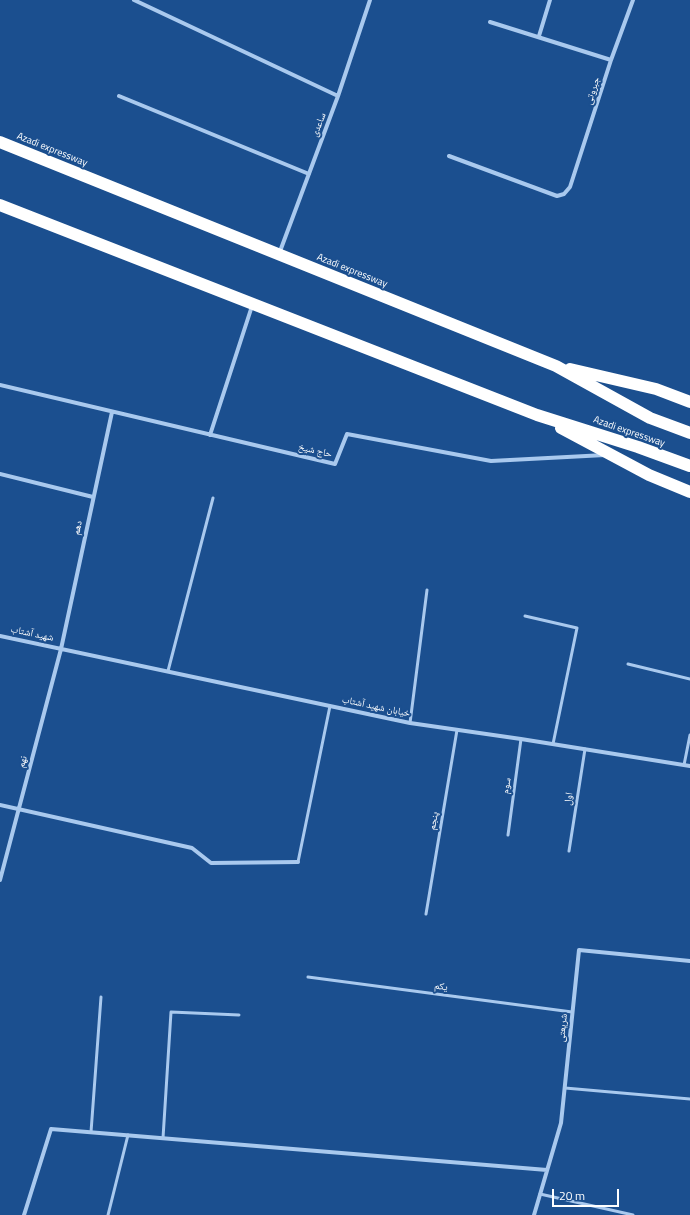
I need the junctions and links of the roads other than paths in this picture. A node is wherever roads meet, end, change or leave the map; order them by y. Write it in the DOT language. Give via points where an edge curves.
graph roads {
  1 [pos="134,0"];
  2 [pos="370,0"];
  3 [pos="550,0"];
  4 [pos="633,0"];
  5 [pos="490,22"];
  6 [pos="538,36"];
  7 [pos="611,60"];
  8 [pos="119,96"];
  9 [pos="338,96"];
  10 [pos="0,142"];
  11 [pos="449,156"];
  12 [pos="309,174"];
  13 [pos="0,205"];
  14 [pos="279,254"];
  15 [pos="253,304"];
  16 [pos="556,366"];
  17 [pos="0,385"];
  18 [pos="690,402"];
  19 [pos="112,412"];
  20 [pos="538,415"];
  21 [pos="690,433"];
  22 [pos="210,435"];
  23 [pos="611,455"];
  24 [pos="690,466"];
  25 [pos="0,474"];
  26 [pos="690,492"];
  27 [pos="93,497"];
  28 [pos="213,498"];
  29 [pos="427,590"];
  30 [pos="525,616"];
  31 [pos="0,636"];
  32 [pos="61,649"];
  33 [pos="628,664"];
  34 [pos="168,672"];
  35 [pos="690,679"];
  36 [pos="330,706"];
  37 [pos="410,723"];
  38 [pos="458,730"];
  39 [pos="690,735"];
  40 [pos="521,739"];
  41 [pos="553,744"];
  42 [pos="585,749"];
  43 [pos="684,765"];
  44 [pos="690,766"];
  45 [pos="0,805"];
  46 [pos="19,809"];
  47 [pos="508,836"];
  48 [pos="569,851"];
  49 [pos="298,862"];
  50 [pos="0,880"];
  51 [pos="426,914"];
  52 [pos="690,961"];
  53 [pos="308,977"];
  54 [pos="101,997"];
  55 [pos="572,1012"];
  56 [pos="239,1015"];
  57 [pos="564,1088"];
  58 [pos="690,1099"];
  59 [pos="91,1132"];
  60 [pos="128,1135"];
  61 [pos="163,1138"];
  62 [pos="547,1170"];
  63 [pos="540,1194"];
  64 [pos="24,1215"];
  65 [pos="108,1215"];
  66 [pos="534,1215"];
  67 [pos="633,1215"];
  1 -- 9 [label="street"];
  2 -- 9 [label="street, ساعدی"];
  3 -- 6 [label="street"];
  4 -- 7 [label="street, جبروتی"];
  5 -- 6 [label="street"];
  6 -- 7 [label="street"];
  7 -- 11 [label="street, جبروتی" via="570,187 564,194 557,196"];
  8 -- 12 [label="street"];
  9 -- 12 [label="street, ساعدی"];
  10 -- 14 [label="highway, Azadi expressway"];
  12 -- 14 [label="street, ساعدی"];
  13 -- 15 [label="highway, Azadi expressway"];
  14 -- 16 [label="highway, Azadi expressway"];
  15 -- 20 [label="highway, Azadi expressway"];
  15 -- 22 [label="street"];
  16 -- 18 [label="highway" via="656,389"];
  16 -- 21 [label="highway, Azadi expressway" via="650,418"];
  17 -- 19 [label="street, حاج شیخ"];
  19 -- 22 [label="street, حاج شیخ"];
  19 -- 27 [label="street, دهم"];
  20 -- 23 [label="highway"];
  20 -- 24 [label="highway, Azadi expressway"];
  22 -- 23 [label="street, حاج شیخ" via="335,464 347,434 491,461"];
  23 -- 26 [label="highway"];
  25 -- 27 [label="street"];
  27 -- 32 [label="street, دهم"];
  28 -- 34 [label="lane"];
  29 -- 37 [label="lane"];
  30 -- 41 [label="lane" via="577,628"];
  31 -- 32 [label="street, شهید آشتاب"];
  32 -- 34 [label="street, خیابان شهید آشتاب"];
  32 -- 46 [label="street, نهم"];
  33 -- 35 [label="lane"];
  34 -- 36 [label="street, خیابان شهید آشتاب"];
  36 -- 37 [label="street, خیابان شهید آشتاب"];
  36 -- 49 [label="lane"];
  37 -- 38 [label="street, خیابان شهید آشتاب"];
  38 -- 40 [label="street, خیابان شهید آشتاب"];
  38 -- 51 [label="lane, پنجم"];
  39 -- 43 [label="lane"];
  40 -- 41 [label="street, خیابان شهید آشتاب"];
  40 -- 47 [label="lane, سوم"];
  41 -- 42 [label="street, خیابان شهید آشتاب"];
  42 -- 43 [label="street, خیابان شهید آشتاب"];
  42 -- 48 [label="lane, اول"];
  43 -- 44 [label="street, خیابان شهید آشتاب"];
  45 -- 46 [label="street"];
  46 -- 49 [label="street" via="192,848 211,863"];
  46 -- 50 [label="street, نهم"];
  52 -- 55 [label="street, شریعتی" via="579,950"];
  53 -- 55 [label="lane, یکم"];
  54 -- 59 [label="lane"];
  55 -- 57 [label="street, شریعتی"];
  56 -- 61 [label="lane" via="171,1012"];
  57 -- 58 [label="lane"];
  57 -- 62 [label="street, شریعتی" via="561,1122"];
  59 -- 60 [label="street"];
  59 -- 64 [label="street" via="50,1129"];
  60 -- 61 [label="street"];
  60 -- 65 [label="lane"];
  61 -- 62 [label="street"];
  62 -- 63 [label="street, شریعتی"];
  63 -- 66 [label="street, شریعتی"];
  63 -- 67 [label="lane"];
}
